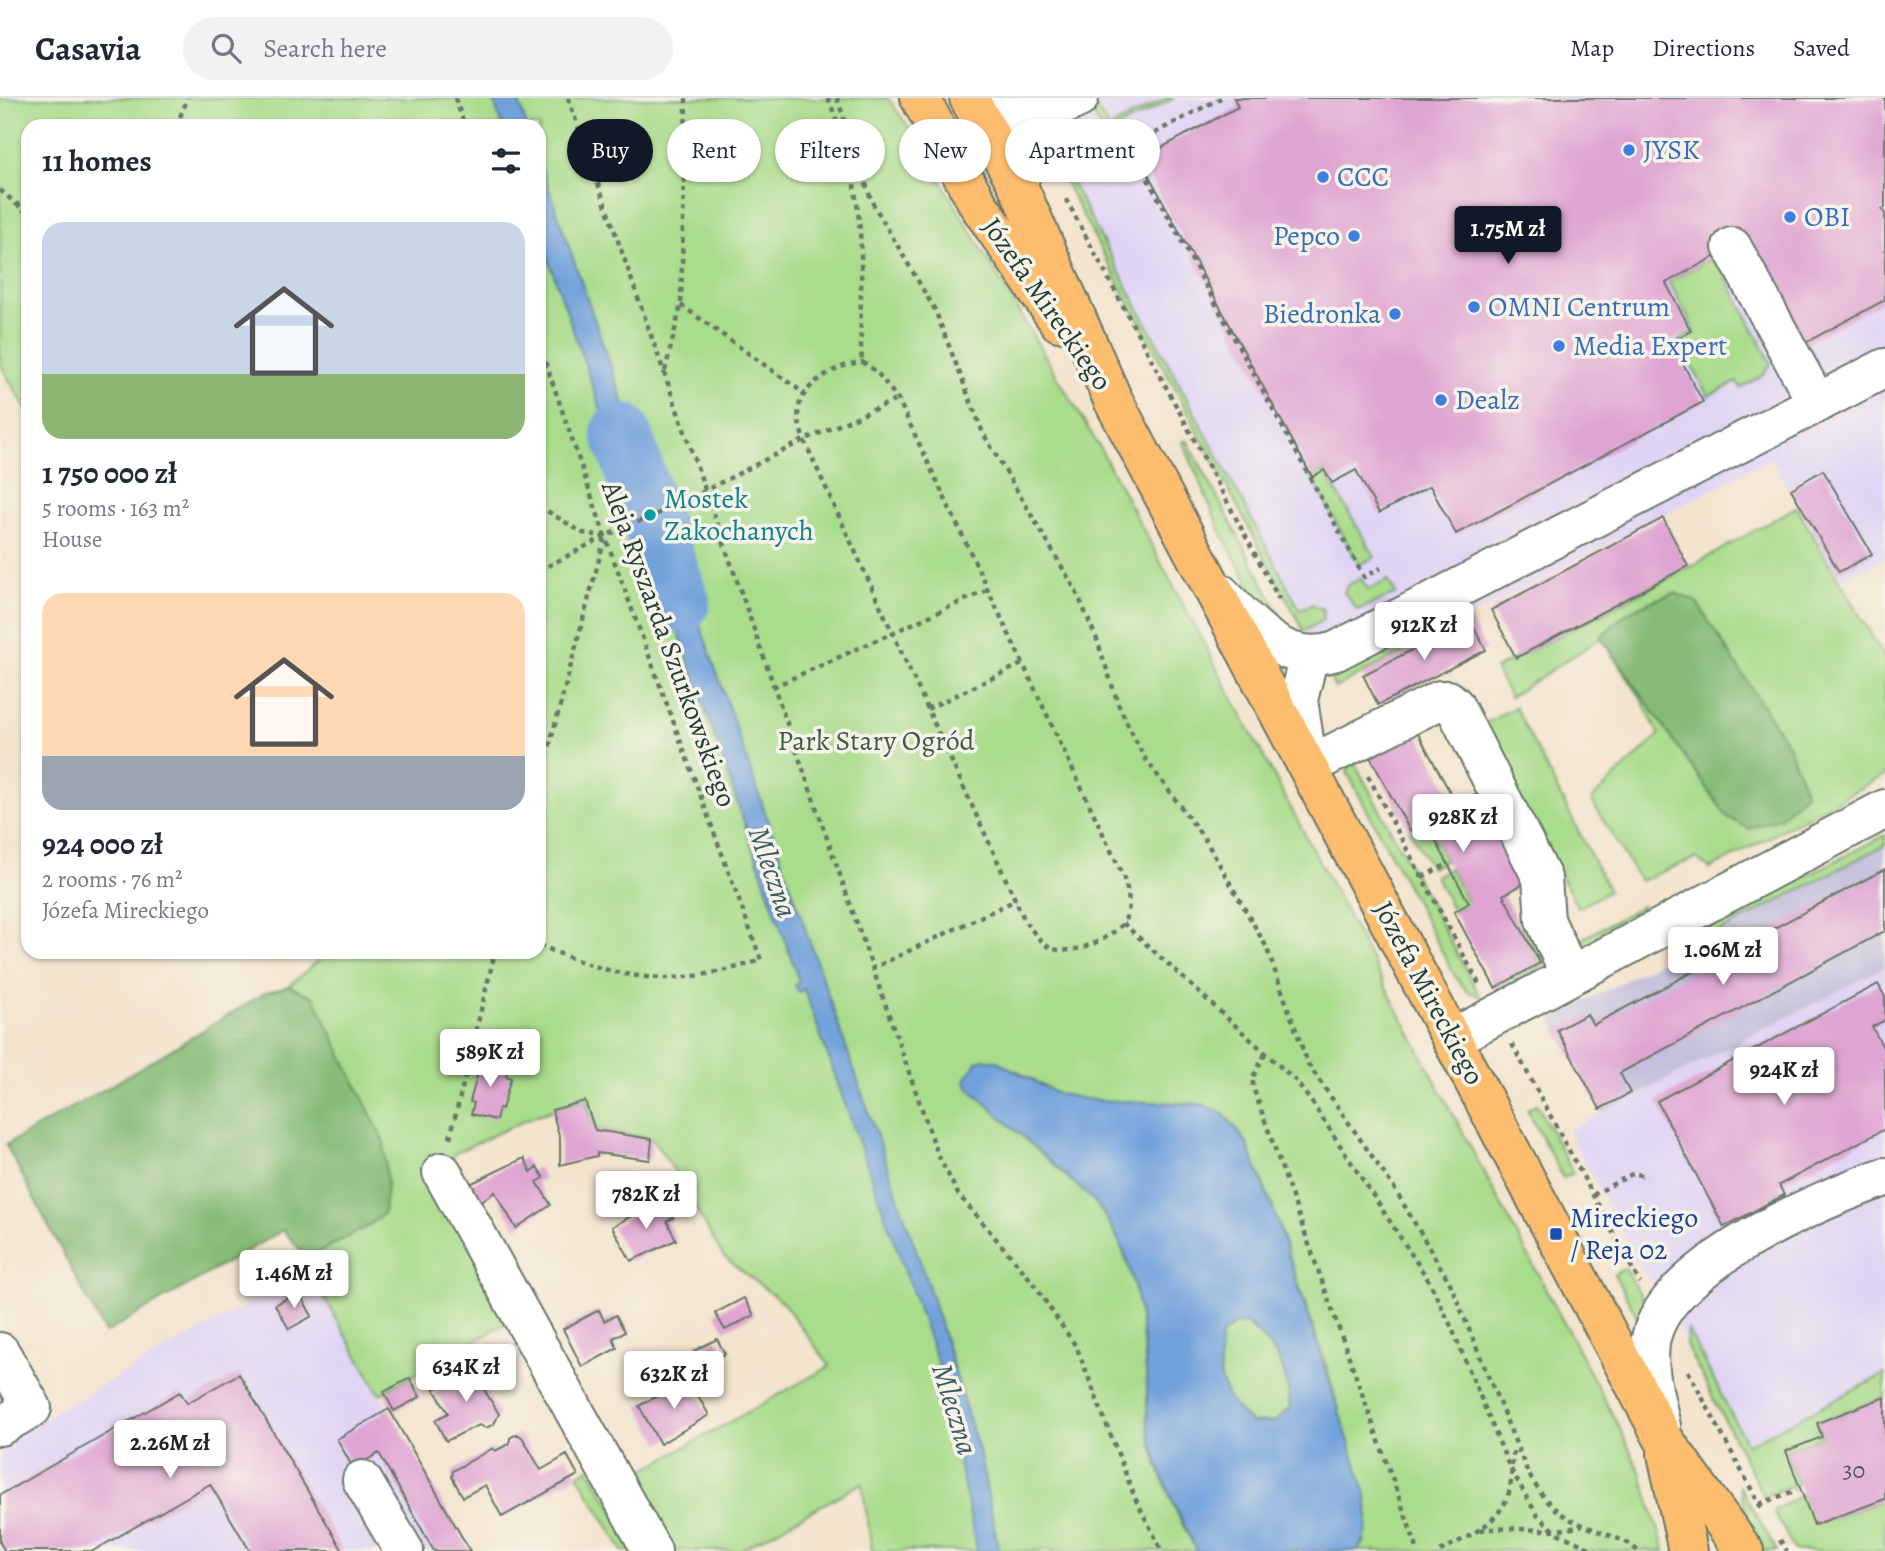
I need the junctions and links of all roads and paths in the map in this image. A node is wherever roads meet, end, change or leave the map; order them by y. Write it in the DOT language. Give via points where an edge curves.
graph roads {
  1 [pos="188,98"];
  2 [pos="455,98"];
  3 [pos="568,98"];
  4 [pos="687,98"];
  5 [pos="828,98"];
  6 [pos="837,98"];
  7 [pos="920,98"];
  8 [pos="1221,98"];
  9 [pos="1068,104"];
  10 [pos="973,105"];
  11 [pos="179,119"];
  12 [pos="462,119"];
  13 [pos="1160,130"];
  14 [pos="1150,182"];
  15 [pos="1018,186"];
  16 [pos="1060,186"];
  17 [pos="0,190"];
  18 [pos="21,201"];
  19 [pos="17,206"];
  20 [pos="21,209"];
  21 [pos="1732,247"];
  22 [pos="681,306"];
  23 [pos="862,362"];
  24 [pos="546,363"];
  25 [pos="1885,368"];
  26 [pos="664,374"];
  27 [pos="805,394"];
  28 [pos="898,399"];
  29 [pos="1114,400"];
  30 [pos="1817,403"];
  31 [pos="804,440"];
  32 [pos="704,492"];
  33 [pos="546,510"];
  34 [pos="605,536"];
  35 [pos="546,567"];
  36 [pos="1381,568"];
  37 [pos="1211,584"];
  38 [pos="987,590"];
  39 [pos="1284,608"];
  40 [pos="892,634"];
  41 [pos="1310,655"];
  42 [pos="1022,664"];
  43 [pos="773,687"];
  44 [pos="928,709"];
  45 [pos="1351,744"];
  46 [pos="546,759"];
  47 [pos="1308,766"];
  48 [pos="1885,808"];
  49 [pos="1448,864"];
  50 [pos="1422,877"];
  51 [pos="1016,900"];
  52 [pos="1123,923"];
  53 [pos="546,948"];
  54 [pos="493,959"];
  55 [pos="871,969"];
  56 [pos="1570,975"];
  57 [pos="1496,1014"];
  58 [pos="1453,1038"];
  59 [pos="1265,1054"];
  60 [pos="442,1172"];
  61 [pos="1647,1177"];
  62 [pos="1885,1177"];
  63 [pos="1593,1195"];
  64 [pos="1658,1318"];
  65 [pos="0,1352"];
  66 [pos="0,1426"];
  67 [pos="1663,1438"];
  68 [pos="1515,1448"];
  69 [pos="1509,1466"];
  70 [pos="362,1480"];
  71 [pos="1797,1490"];
  72 [pos="1759,1504"];
  73 [pos="1764,1514"];
  74 [pos="1582,1526"];
  75 [pos="1479,1530"];
  76 [pos="1556,1533"];
  77 [pos="1759,1542"];
  78 [pos="404,1551"];
  79 [pos="652,1551"];
  80 [pos="1162,1551"];
  81 [pos="1418,1551"];
  82 [pos="1440,1551"];
  83 [pos="1595,1551"];
  84 [pos="1638,1551"];
  85 [pos="1688,1551"];
  86 [pos="1787,1551"];
  1 -- 11 [label="path"];
  2 -- 12 [label="path"];
  3 -- 26 [label="path"];
  4 -- 22 [label="path"];
  5 -- 23 [label="path" via="846,149 857,202"];
  6 -- 68 [label="path" via="872,202 935,310 983,433 1081,601 1119,706 1144,757 1206,841 1266,946 1308,1064 1434,1253"];
  7 -- 29 [label="main road, Józefa Mireckiego" via="978,204"];
  8 -- 13 [label="path"];
  9 -- 10 [label="street" via="1014,117"];
  9 -- 15 [label="street" via="1040,127 1028,147"];
  10 -- 15 [label="main road, Józefa Mireckiego"];
  14 -- 36 [label="path" via="1364,577"];
  15 -- 29 [label="main road, Józefa Mireckiego"];
  16 -- 39 [label="path"];
  17 -- 19 [label="path"];
  18 -- 19 [label="path"];
  19 -- 20 [label="path"];
  21 -- 30 [label="street"];
  22 -- 26 [label="path"];
  22 -- 27 [label="path"];
  23 -- 27 [label="path" via="831,372"];
  23 -- 28 [label="path" via="876,371"];
  24 -- 34 [label="path, Aleja Ryszarda Szurkowskiego"];
  25 -- 30 [label="street"];
  26 -- 32 [label="path"];
  27 -- 31 [label="path" via="799,413"];
  28 -- 31 [label="path"];
  28 -- 38 [label="path"];
  29 -- 37 [label="main road, Józefa Mireckiego"];
  30 -- 41 [label="street" via="1351,645"];
  31 -- 32 [label="path"];
  31 -- 40 [label="path"];
  32 -- 34 [label="path"];
  32 -- 43 [label="path"];
  33 -- 34 [label="path" via="583,533"];
  34 -- 35 [label="path"];
  34 -- 46 [label="path"];
  34 -- 53 [label="path, Aleja Ryszarda Szurkowskiego" via="761,960 720,973 638,978 591,968"];
  37 -- 41 [label="street" via="1273,645"];
  37 -- 47 [label="main road, Józefa Mireckiego"];
  38 -- 40 [label="path"];
  38 -- 42 [label="path"];
  40 -- 43 [label="path"];
  40 -- 44 [label="path"];
  41 -- 47 [label="street" via="1298,700"];
  42 -- 44 [label="path"];
  42 -- 52 [label="path" via="1123,876 1129,902"];
  43 -- 55 [label="path"];
  44 -- 51 [label="path"];
  45 -- 47 [label="street"];
  45 -- 50 [label="path"];
  45 -- 56 [label="street" via="1440,700 1454,705 1542,878 1542,910"];
  47 -- 58 [label="main road, Józefa Mireckiego"];
  48 -- 56 [label="street"];
  49 -- 50 [label="path"];
  50 -- 57 [label="path"];
  51 -- 52 [label="path" via="1039,939 1061,951 1091,944"];
  51 -- 55 [label="path"];
  52 -- 59 [label="path"];
  54 -- 60 [label="path"];
  55 -- 80 [label="path" via="948,1177 1031,1280 1077,1348 1135,1498"];
  56 -- 57 [label="street"];
  57 -- 58 [label="street"];
  57 -- 63 [label="path"];
  58 -- 67 [label="main road, Józefa Mireckiego"];
  59 -- 69 [label="path" via="1295,1080 1313,1104 1413,1255 1451,1326"];
  59 -- 81 [label="path" via="1252,1077 1253,1087"];
  60 -- 79 [label="street"];
  61 -- 63 [label="path" via="1634,1173"];
  62 -- 64 [label="street" via="1849,1189 1700,1268"];
  63 -- 64 [label="path"];
  64 -- 67 [label="street" via="1651,1333 1651,1379"];
  64 -- 72 [label="path"];
  65 -- 66 [label="street" via="32,1408"];
  67 -- 77 [label="main road, Józefa Mireckiego"];
  67 -- 85 [label="main road, Józefa Mireckiego"];
  68 -- 69 [label="path"];
  68 -- 74 [label="path" via="1550,1506"];
  69 -- 75 [label="path" via="1510,1489 1504,1505"];
  69 -- 76 [label="path" via="1537,1515"];
  70 -- 78 [label="street"];
  71 -- 72 [label="path"];
  72 -- 73 [label="path"];
  74 -- 76 [label="path"];
  74 -- 84 [label="path" via="1621,1539"];
  75 -- 76 [label="path" via="1525,1527"];
  75 -- 82 [label="path"];
  76 -- 83 [label="path"];
  77 -- 86 [label="path"];
}
